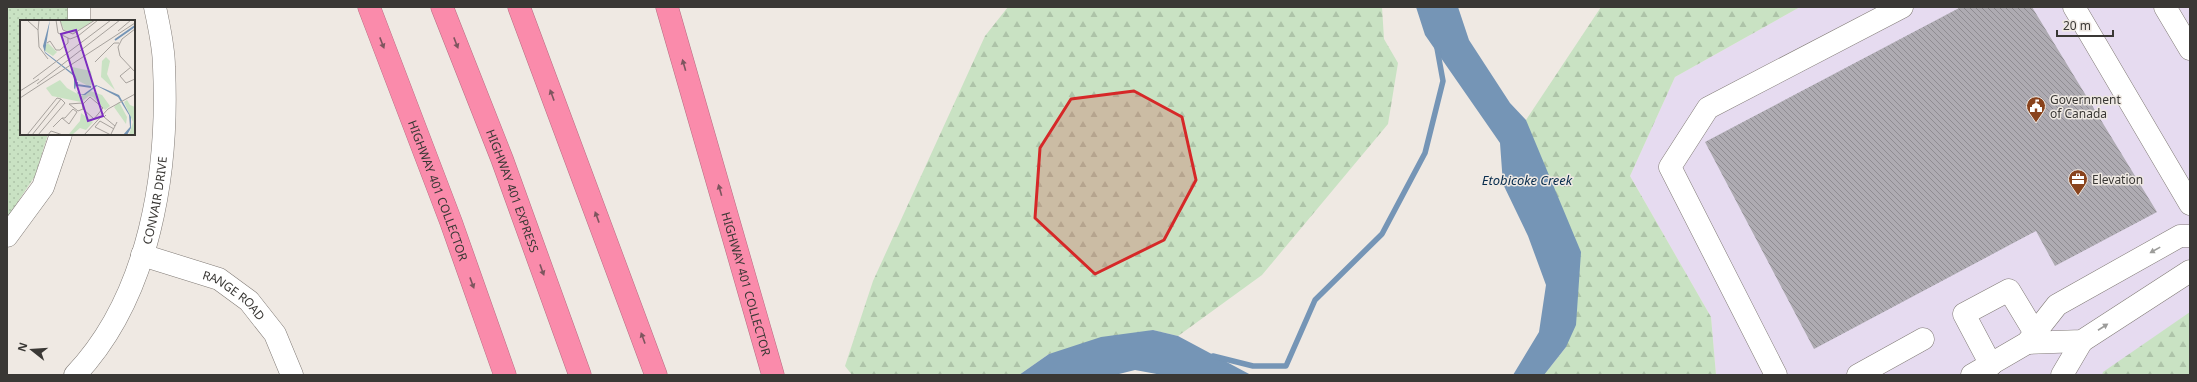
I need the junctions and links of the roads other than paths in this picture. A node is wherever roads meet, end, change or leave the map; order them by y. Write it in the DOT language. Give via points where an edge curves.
graph roads {
  1 [pos="79,7"];
  2 [pos="155,7"];
  3 [pos="368,7"];
  4 [pos="442,7"];
  5 [pos="519,7"];
  6 [pos="667,7"];
  7 [pos="1902,7"];
  8 [pos="2074,7"];
  9 [pos="2165,7"];
  10 [pos="79,20"];
  11 [pos="2190,49"];
  12 [pos="61,135"];
  13 [pos="2190,204"];
  14 [pos="7,236"];
  15 [pos="2190,236"];
  16 [pos="142,255"];
  17 [pos="2190,271"];
  18 [pos="2031,338"];
  19 [pos="1923,339"];
  20 [pos="2082,341"];
  21 [pos="1991,365"];
  22 [pos="75,375"];
  23 [pos="292,375"];
  24 [pos="505,375"];
  25 [pos="580,375"];
  26 [pos="656,375"];
  27 [pos="773,375"];
  28 [pos="1776,375"];
  29 [pos="1858,375"];
  30 [pos="1972,375"];
  31 [pos="2062,375"];
  1 -- 10 [label="street"];
  2 -- 16 [label="street, CONVAIR DRIVE" via="164,66 165,122 154,218"];
  3 -- 24 [label="highway, HIGHWAY 401 COLLECTOR, one-way" via="451,222"];
  4 -- 25 [label="highway, HIGHWAY 401 EXPRESS, one-way" via="502,159"];
  26 -- 5 [label="highway, one-way"];
  27 -- 6 [label="highway, HIGHWAY 401 COLLECTOR, one-way"];
  7 -- 28 [label="street" via="1708,108 1670,167"];
  8 -- 13 [label="street"];
  9 -- 11 [label="street"];
  12 -- 14 [label="street" via="43,187"];
  15 -- 18 [label="street, one-way" via="2180,236 2057,305"];
  16 -- 22 [label="street, CONVAIR DRIVE" via="118,314 101,343"];
  16 -- 23 [label="street, RANGE ROAD" via="219,279 249,300 274,334"];
  20 -- 17 [label="street, one-way"];
  18 -- 20 [label="street"];
  18 -- 21 [label="street"];
  18 -- 21 [label="street" via="2009,290 1964,314"];
  19 -- 29 [label="street"];
  20 -- 31 [label="street"];
  21 -- 30 [label="street"];
}
